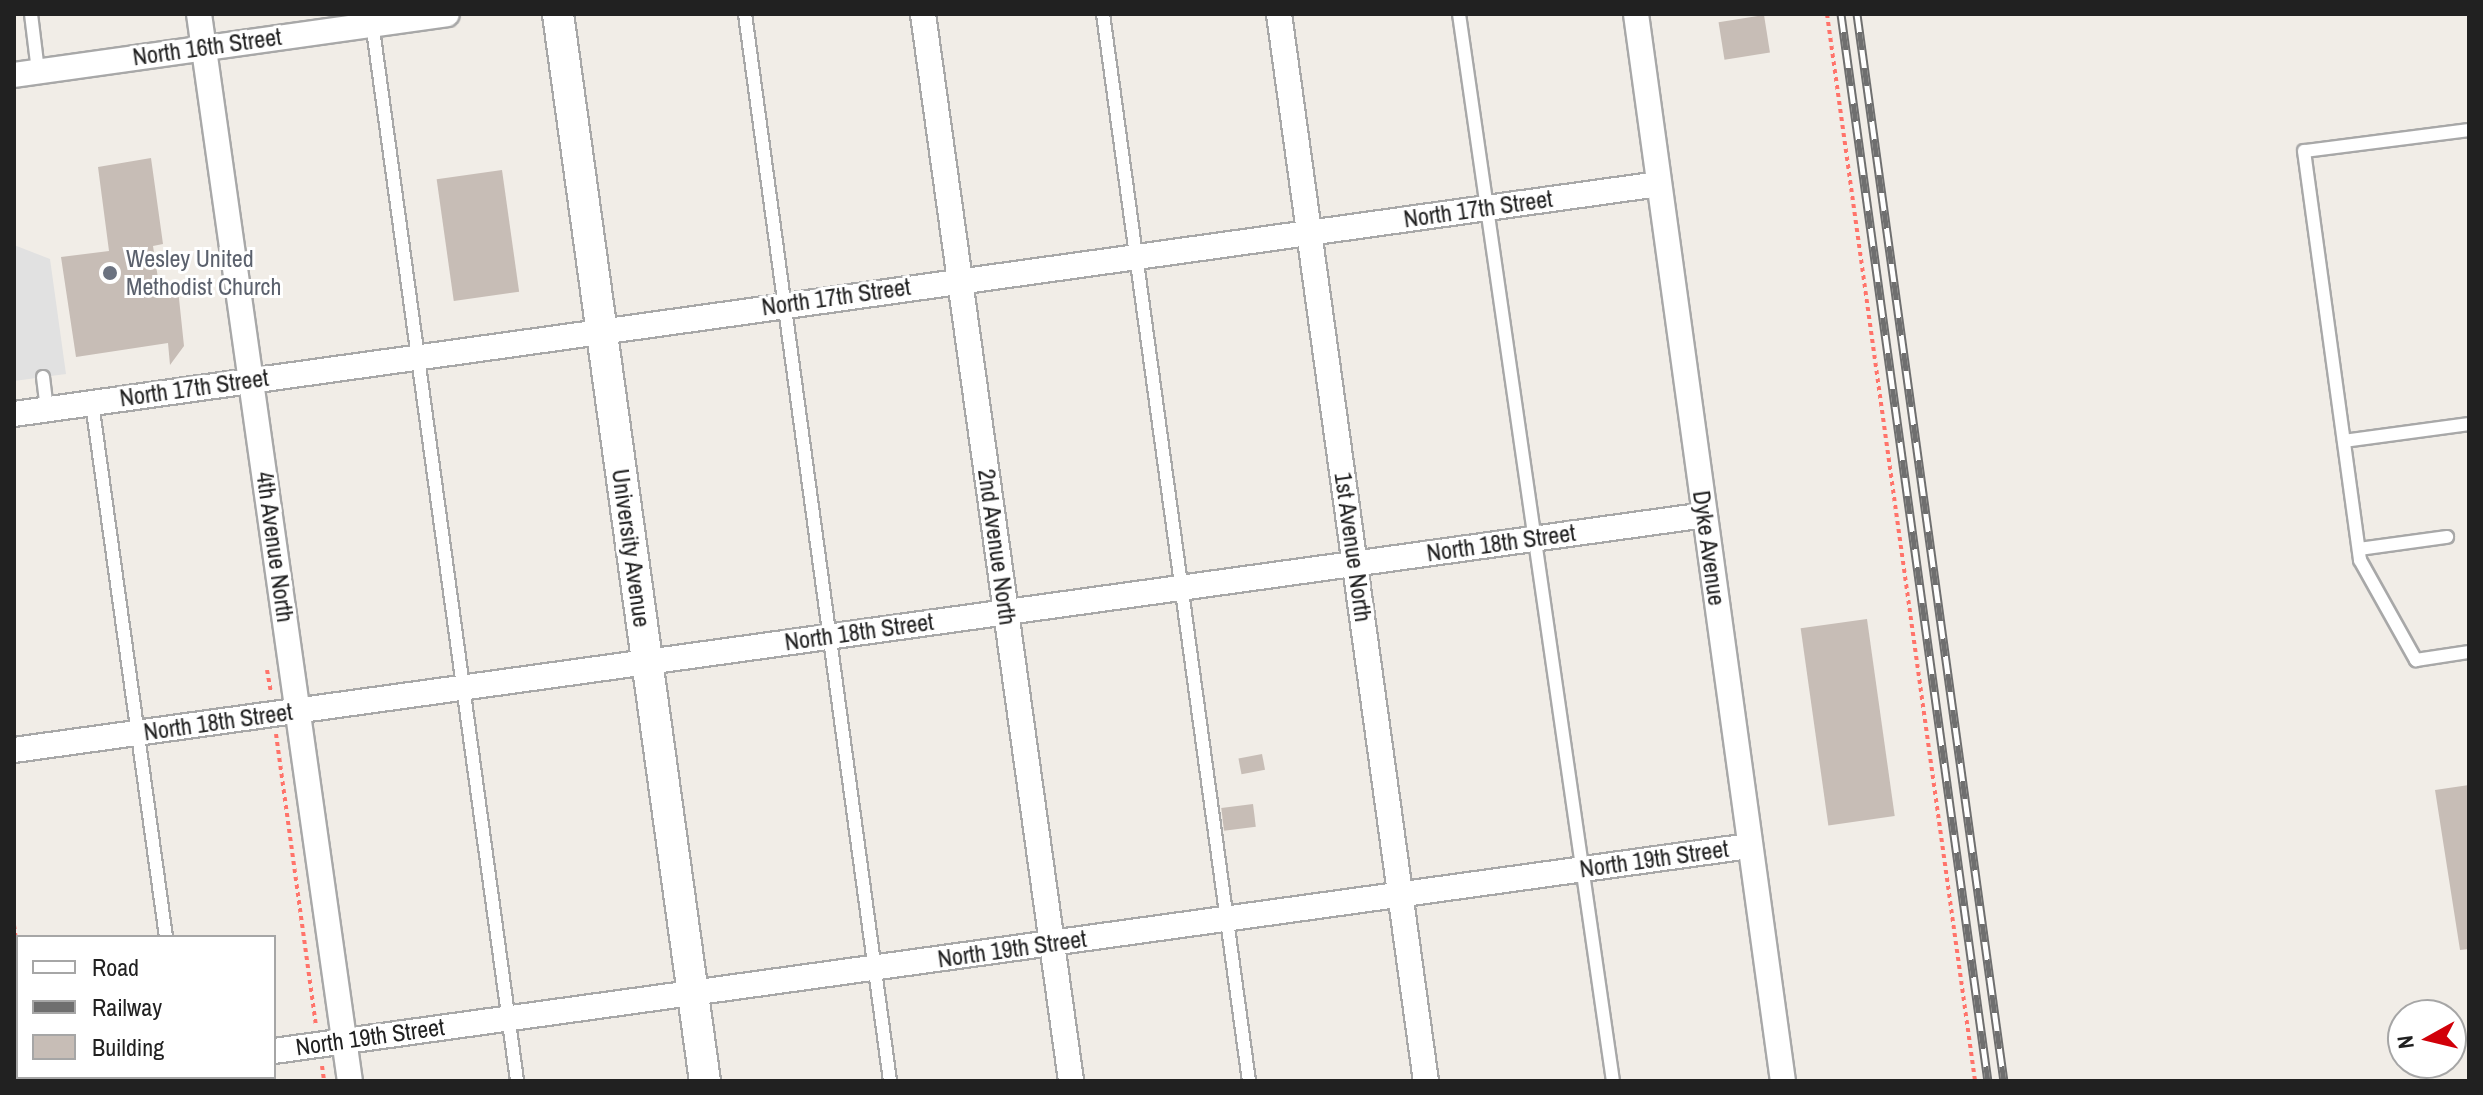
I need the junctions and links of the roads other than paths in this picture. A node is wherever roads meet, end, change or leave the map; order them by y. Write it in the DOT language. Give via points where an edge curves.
graph roads {
  1 [pos="31,14"];
  2 [pos="199,14"];
  3 [pos="447,14"];
  4 [pos="558,14"];
  5 [pos="745,14"];
  6 [pos="923,14"];
  7 [pos="1103,14"];
  8 [pos="1279,14"];
  9 [pos="1459,14"];
  10 [pos="1636,14"];
  11 [pos="371,19"];
  12 [pos="204,48"];
  13 [pos="38,71"];
  14 [pos="14,75"];
  15 [pos="2469,130"];
  16 [pos="1659,184"];
  17 [pos="1487,208"];
  18 [pos="1309,233"];
  19 [pos="1137,256"];
  20 [pos="960,280"];
  21 [pos="785,304"];
  22 [pos="601,330"];
  23 [pos="418,356"];
  24 [pos="43,377"];
  25 [pos="251,379"];
  26 [pos="92,403"];
  27 [pos="47,409"];
  28 [pos="14,414"];
  29 [pos="2469,424"];
  30 [pos="2344,441"];
  31 [pos="1705,515"];
  32 [pos="2447,537"];
  33 [pos="1533,539"];
  34 [pos="2359,549"];
  35 [pos="1355,563"];
  36 [pos="1182,586"];
  37 [pos="1006,612"];
  38 [pos="830,635"];
  39 [pos="2469,652"];
  40 [pos="647,662"];
  41 [pos="463,687"];
  42 [pos="297,711"];
  43 [pos="138,733"];
  44 [pos="14,750"];
  45 [pos="1749,846"];
  46 [pos="1583,869"];
  47 [pos="1401,895"];
  48 [pos="1226,918"];
  49 [pos="166,935"];
  50 [pos="1052,944"];
  51 [pos="875,969"];
  52 [pos="693,992"];
  53 [pos="508,1018"];
  54 [pos="344,1041"];
  55 [pos="276,1051"];
  56 [pos="350,1081"];
  57 [pos="517,1081"];
  58 [pos="705,1081"];
  59 [pos="890,1081"];
  60 [pos="1071,1081"];
  61 [pos="1249,1081"];
  62 [pos="1426,1081"];
  63 [pos="1613,1081"];
  64 [pos="1783,1081"];
  1 -- 13 [label="lane"];
  2 -- 12 [label="street, 4th Avenue North"];
  3 -- 11 [label="street, North 16th Street"];
  4 -- 22 [label="street, University Avenue"];
  5 -- 21 [label="lane"];
  6 -- 20 [label="street, 2nd Avenue North"];
  7 -- 19 [label="lane"];
  8 -- 18 [label="street, 1st Avenue North"];
  9 -- 17 [label="lane"];
  10 -- 16 [label="street, Dyke Avenue"];
  11 -- 12 [label="street, North 16th Street"];
  11 -- 23 [label="lane"];
  12 -- 13 [label="street, North 16th Street"];
  12 -- 25 [label="street, 4th Avenue North"];
  13 -- 14 [label="street, North 16th Street"];
  15 -- 30 [label="lane" via="2304,151"];
  16 -- 17 [label="street, North 17th Street"];
  16 -- 31 [label="street, Dyke Avenue"];
  17 -- 18 [label="street, North 17th Street"];
  17 -- 33 [label="lane"];
  18 -- 19 [label="street, North 17th Street"];
  18 -- 35 [label="street, 1st Avenue North"];
  19 -- 20 [label="street, North 17th Street"];
  19 -- 36 [label="lane"];
  20 -- 21 [label="street, North 17th Street"];
  20 -- 37 [label="street, 2nd Avenue North"];
  21 -- 22 [label="street, North 17th Street"];
  21 -- 38 [label="lane"];
  22 -- 23 [label="street, North 17th Street"];
  22 -- 40 [label="street, University Avenue"];
  23 -- 25 [label="street, North 17th Street"];
  23 -- 41 [label="lane"];
  24 -- 27 [label="lane"];
  25 -- 26 [label="street, North 17th Street"];
  25 -- 42 [label="street, 4th Avenue North"];
  26 -- 27 [label="street, North 17th Street"];
  26 -- 43 [label="lane"];
  27 -- 28 [label="street, North 17th Street"];
  29 -- 30 [label="lane"];
  30 -- 34 [label="lane"];
  31 -- 33 [label="street, North 18th Street"];
  31 -- 45 [label="street, Dyke Avenue"];
  32 -- 34 [label="lane"];
  33 -- 35 [label="street, North 18th Street"];
  33 -- 46 [label="lane"];
  34 -- 39 [label="lane" via="2416,660"];
  35 -- 36 [label="street, North 18th Street"];
  35 -- 47 [label="street, 1st Avenue North"];
  36 -- 37 [label="street, North 18th Street"];
  36 -- 48 [label="lane"];
  37 -- 38 [label="street, North 18th Street"];
  37 -- 50 [label="street, 2nd Avenue North"];
  38 -- 40 [label="street, North 18th Street"];
  38 -- 51 [label="lane"];
  40 -- 41 [label="street, North 18th Street"];
  40 -- 52 [label="street, University Avenue"];
  41 -- 42 [label="street, North 18th Street"];
  41 -- 53 [label="lane"];
  42 -- 43 [label="street, North 18th Street"];
  42 -- 54 [label="street, 4th Avenue North"];
  43 -- 44 [label="street, North 18th Street"];
  43 -- 49 [label="lane"];
  45 -- 46 [label="street, North 19th Street"];
  45 -- 64 [label="street, Dyke Avenue"];
  46 -- 47 [label="street, North 19th Street"];
  46 -- 63 [label="lane"];
  47 -- 48 [label="street, North 19th Street"];
  47 -- 62 [label="street, 1st Avenue North"];
  48 -- 50 [label="street, North 19th Street"];
  48 -- 61 [label="lane"];
  50 -- 51 [label="street, North 19th Street"];
  50 -- 60 [label="street, 2nd Avenue North"];
  51 -- 52 [label="street, North 19th Street"];
  51 -- 59 [label="lane"];
  52 -- 53 [label="street, North 19th Street"];
  52 -- 58 [label="street, University Avenue"];
  53 -- 54 [label="street, North 19th Street"];
  53 -- 57 [label="lane"];
  54 -- 55 [label="street, North 19th Street"];
  54 -- 56 [label="street, 4th Avenue North"];
}
